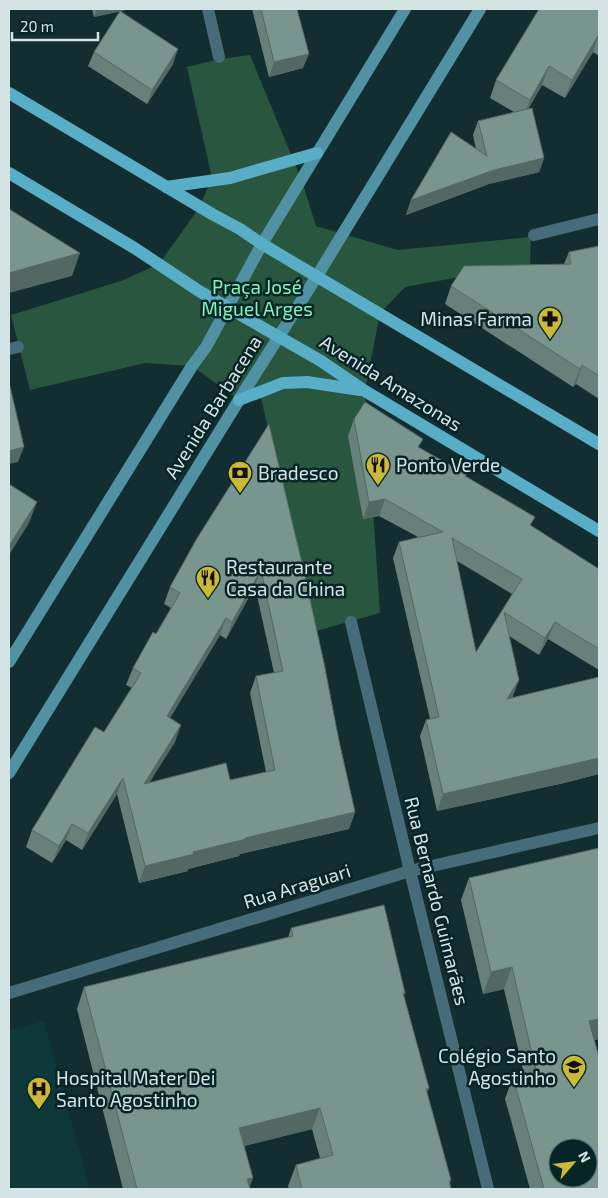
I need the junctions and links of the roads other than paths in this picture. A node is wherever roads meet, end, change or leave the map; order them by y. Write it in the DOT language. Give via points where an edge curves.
graph roads {
  1 [pos="208,9"];
  2 [pos="405,9"];
  3 [pos="480,9"];
  4 [pos="219,57"];
  5 [pos="9,93"];
  6 [pos="317,153"];
  7 [pos="9,173"];
  8 [pos="166,187"];
  9 [pos="599,219"];
  10 [pos="534,235"];
  11 [pos="262,244"];
  12 [pos="317,276"];
  13 [pos="227,308"];
  14 [pos="279,337"];
  15 [pos="365,391"];
  16 [pos="239,400"];
  17 [pos="599,444"];
  18 [pos="599,532"];
  19 [pos="351,622"];
  20 [pos="9,662"];
  21 [pos="9,773"];
  22 [pos="599,828"];
  23 [pos="410,871"];
  24 [pos="9,993"];
  25 [pos="488,1189"];
  1 -- 4 [label="street"];
  2 -- 6 [label="main road, Avenida Barbacena"];
  3 -- 12 [label="main road, Avenida Barbacena"];
  5 -- 8 [label="main road"];
  6 -- 8 [label="main road" via="230,178"];
  6 -- 11 [label="main road, Avenida Barbacena"];
  7 -- 13 [label="main road, Avenida Amazonas"];
  8 -- 11 [label="main road"];
  9 -- 10 [label="street"];
  11 -- 12 [label="main road"];
  11 -- 13 [label="main road, Avenida Barbacena"];
  12 -- 14 [label="main road, Avenida Barbacena"];
  12 -- 17 [label="main road"];
  13 -- 14 [label="main road, Avenida Amazonas"];
  13 -- 20 [label="main road, Avenida Barbacena" via="206,347"];
  14 -- 15 [label="main road, Avenida Amazonas"];
  14 -- 16 [label="main road, Avenida Barbacena"];
  15 -- 16 [label="main road" via="307,382 283,383"];
  15 -- 18 [label="main road, Avenida Amazonas"];
  16 -- 21 [label="main road, Avenida Barbacena"];
  19 -- 23 [label="street, Rua Bernardo Guimarães"];
  22 -- 23 [label="street, Rua Araguari"];
  23 -- 24 [label="street, Rua Araguari"];
  23 -- 25 [label="street, Rua Bernardo Guimarães"];
}
